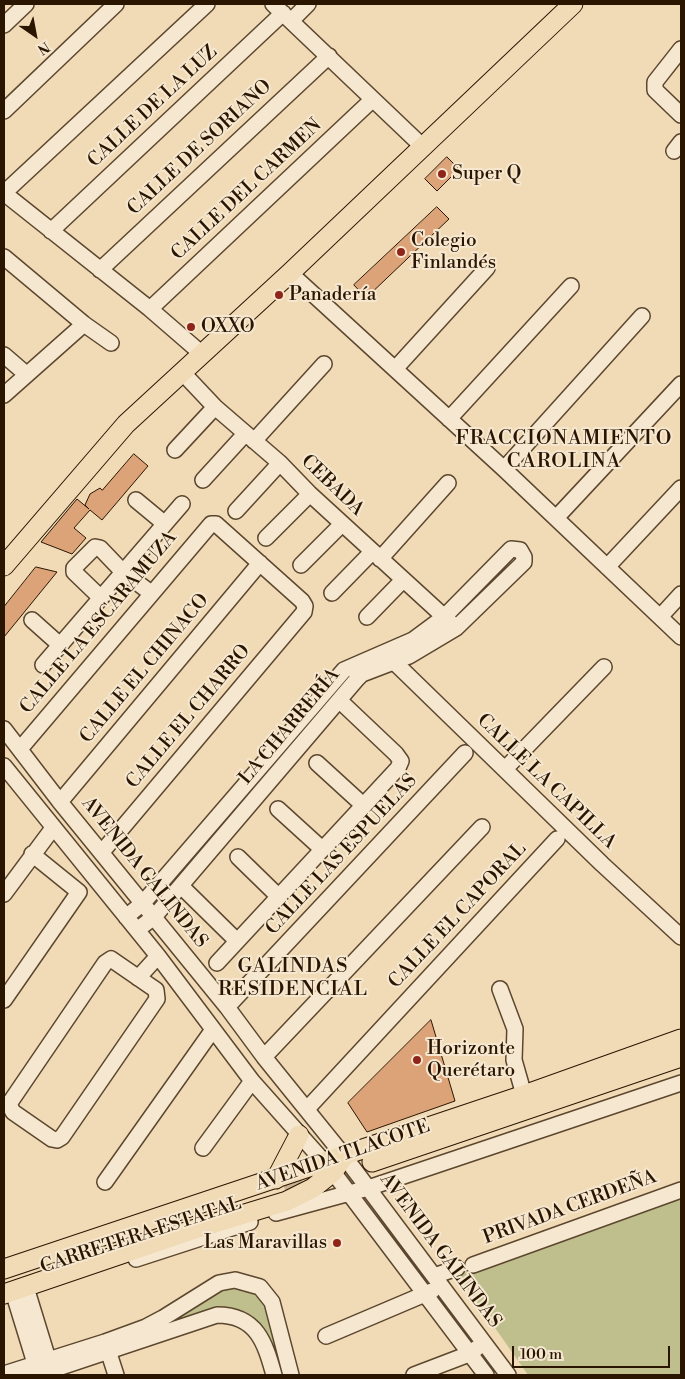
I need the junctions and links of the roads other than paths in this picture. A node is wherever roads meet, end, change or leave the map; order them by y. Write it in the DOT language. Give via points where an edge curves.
graph roads {
  1 [pos="26,4"];
  2 [pos="116,4"];
  3 [pos="207,4"];
  4 [pos="308,4"];
  5 [pos="573,4"];
  6 [pos="282,12"];
  7 [pos="4,25"];
  8 [pos="681,50"];
  9 [pos="328,56"];
  10 [pos="372,100"];
  11 [pos="4,111"];
  12 [pos="681,115"];
  13 [pos="422,146"];
  14 [pos="4,193"];
  15 [pos="51,231"];
  16 [pos="4,257"];
  17 [pos="488,268"];
  18 [pos="100,270"];
  19 [pos="290,273"];
  20 [pos="571,286"];
  21 [pos="150,309"];
  22 [pos="642,316"];
  23 [pos="84,324"];
  24 [pos="111,343"];
  25 [pos="202,354"];
  26 [pos="4,355"];
  27 [pos="324,364"];
  28 [pos="395,369"];
  29 [pos="182,372"];
  30 [pos="26,374"];
  31 [pos="681,384"];
  32 [pos="4,395"];
  33 [pos="216,407"];
  34 [pos="449,419"];
  35 [pos="250,437"];
  36 [pos="175,450"];
  37 [pos="280,463"];
  38 [pos="504,469"];
  39 [pos="203,480"];
  40 [pos="448,483"];
  41 [pos="681,488"];
  42 [pos="310,494"];
  43 [pos="136,500"];
  44 [pos="182,504"];
  45 [pos="236,511"];
  46 [pos="556,518"];
  47 [pos="165,524"];
  48 [pos="342,524"];
  49 [pos="266,538"];
  50 [pos="376,556"];
  51 [pos="260,563"];
  52 [pos="301,565"];
  53 [pos="4,566"];
  54 [pos="607,567"];
  55 [pos="123,572"];
  56 [pos="403,580"];
  57 [pos="151,593"];
  58 [pos="332,593"];
  59 [pos="681,594"];
  60 [pos="101,598"];
  61 [pos="367,617"];
  62 [pos="444,617"];
  63 [pos="660,617"];
  64 [pos="32,620"];
  65 [pos="456,628"];
  66 [pos="681,637"];
  67 [pos="60,645"];
  68 [pos="390,658"];
  69 [pos="43,665"];
  70 [pos="604,667"];
  71 [pos="340,701"];
  72 [pos="4,729"];
  73 [pos="20,749"];
  74 [pos="465,753"];
  75 [pos="317,763"];
  76 [pos="4,766"];
  77 [pos="505,769"];
  78 [pos="60,802"];
  79 [pos="362,805"];
  80 [pos="278,809"];
  81 [pos="482,827"];
  82 [pos="53,828"];
  83 [pos="557,839"];
  84 [pos="322,849"];
  85 [pos="102,852"];
  86 [pos="32,854"];
  87 [pos="238,857"];
  88 [pos="79,860"];
  89 [pos="63,878"];
  90 [pos="181,886"];
  91 [pos="4,894"];
  92 [pos="278,896"];
  93 [pos="143,903"];
  94 [pos="126,917"];
  95 [pos="154,917"];
  96 [pos="137,930"];
  97 [pos="681,937"];
  98 [pos="237,941"];
  99 [pos="158,956"];
  100 [pos="217,963"];
  101 [pos="138,978"];
  102 [pos="500,989"];
  103 [pos="4,1000"];
  104 [pos="228,1007"];
  105 [pos="212,1030"];
  106 [pos="681,1039"];
  107 [pos="264,1057"];
  108 [pos="681,1057"];
  109 [pos="252,1081"];
  110 [pos="681,1083"];
  111 [pos="524,1095"];
  112 [pos="307,1109"];
  113 [pos="299,1135"];
  114 [pos="203,1148"];
  115 [pos="344,1156"];
  116 [pos="372,1162"];
  117 [pos="328,1168"];
  118 [pos="105,1182"];
  119 [pos="280,1185"];
  120 [pos="368,1188"];
  121 [pos="681,1190"];
  122 [pos="349,1194"];
  123 [pos="176,1222"];
  124 [pos="405,1237"];
  125 [pos="390,1246"];
  126 [pos="473,1265"];
  127 [pos="4,1268"];
  128 [pos="457,1268"];
  129 [pos="4,1277"];
  130 [pos="438,1281"];
  131 [pos="11,1294"];
  132 [pos="426,1295"];
  133 [pos="326,1336"];
  134 [pos="483,1343"];
  135 [pos="107,1347"];
  136 [pos="469,1354"];
  137 [pos="42,1369"];
  138 [pos="4,1374"];
  139 [pos="116,1375"];
  140 [pos="274,1375"];
  141 [pos="291,1375"];
  142 [pos="414,1375"];
  143 [pos="486,1375"];
  144 [pos="508,1375"];
  1 -- 7 [label="street"];
  2 -- 11 [label="street"];
  3 -- 14 [label="street"];
  4 -- 6 [label="street, CALLE DE LA LUZ"];
  5 -- 13 [label="main road"];
  6 -- 9 [label="street"];
  6 -- 15 [label="street, CALLE DE LA LUZ"];
  8 -- 12 [label="street" via="655,82 655,90"];
  9 -- 10 [label="street"];
  9 -- 18 [label="street, CALLE DE SORIANO"];
  10 -- 13 [label="street"];
  10 -- 21 [label="street, CALLE DEL CARMEN"];
  13 -- 19 [label="main road"];
  14 -- 15 [label="street"];
  15 -- 18 [label="street"];
  16 -- 23 [label="street"];
  17 -- 28 [label="street"];
  18 -- 21 [label="street"];
  19 -- 25 [label="main road"];
  19 -- 28 [label="street"];
  20 -- 34 [label="street"];
  21 -- 25 [label="street"];
  22 -- 38 [label="street"];
  23 -- 24 [label="street"];
  23 -- 30 [label="street"];
  25 -- 29 [label="main road"];
  26 -- 30 [label="street"];
  27 -- 35 [label="street"];
  28 -- 34 [label="street"];
  29 -- 33 [label="street, CEBADA"];
  29 -- 53 [label="main road" via="126,424"];
  30 -- 32 [label="street"];
  31 -- 46 [label="street"];
  33 -- 35 [label="street, CEBADA"];
  33 -- 36 [label="street"];
  34 -- 38 [label="street"];
  35 -- 37 [label="street, CEBADA"];
  35 -- 39 [label="street"];
  37 -- 42 [label="street, CEBADA"];
  37 -- 45 [label="street"];
  38 -- 46 [label="street"];
  40 -- 50 [label="street"];
  41 -- 54 [label="street"];
  42 -- 48 [label="street, CEBADA"];
  42 -- 49 [label="street"];
  43 -- 47 [label="street"];
  44 -- 47 [label="street"];
  46 -- 54 [label="street"];
  47 -- 55 [label="street"];
  48 -- 50 [label="street, CEBADA"];
  48 -- 52 [label="street"];
  50 -- 56 [label="street, CEBADA"];
  50 -- 58 [label="street"];
  51 -- 57 [label="street, CALLE LA ESCARAMUZA" via="216,524 211,524"];
  51 -- 78 [label="street, CALLE EL CHINACO"];
  51 -- 85 [label="street, CALLE EL CHARRO" via="305,606 304,612"];
  54 -- 63 [label="street"];
  55 -- 57 [label="street"];
  55 -- 60 [label="street"];
  55 -- 60 [label="street" via="100,548 95,547 74,568 75,575"];
  56 -- 61 [label="street"];
  56 -- 62 [label="street, CEBADA"];
  57 -- 73 [label="street, CALLE LA ESCARAMUZA"];
  59 -- 63 [label="street"];
  60 -- 67 [label="street"];
  62 -- 65 [label="street, CEBADA"];
  62 -- 65 [label="street, LA CHARRERÍA" via="511,550 520,550 524,562"];
  62 -- 68 [label="street"];
  63 -- 66 [label="street"];
  64 -- 67 [label="street"];
  65 -- 68 [label="street, LA CHARRERÍA" via="432,644"];
  67 -- 69 [label="street"];
  68 -- 71 [label="street, LA CHARRERÍA" via="362,674"];
  68 -- 77 [label="street, CALLE LA CAPILLA"];
  68 -- 93 [label="street" via="344,670"];
  70 -- 77 [label="street"];
  71 -- 79 [label="street" via="401,761"];
  71 -- 90 [label="street, LA CHARRERÍA"];
  72 -- 73 [label="street, AVENIDA GALINDAS"];
  73 -- 78 [label="street, AVENIDA GALINDAS"];
  74 -- 104 [label="street, CALLE LAS ESPUELAS"];
  75 -- 79 [label="street"];
  76 -- 82 [label="street, AVENIDA GALINDAS"];
  77 -- 97 [label="street, CALLE LA CAPILLA"];
  78 -- 85 [label="street, AVENIDA GALINDAS"];
  79 -- 84 [label="street"];
  80 -- 84 [label="street"];
  81 -- 107 [label="street"];
  82 -- 86 [label="street"];
  82 -- 88 [label="street, AVENIDA GALINDAS"];
  83 -- 112 [label="street, CALLE EL CAPORAL"];
  84 -- 92 [label="street"];
  85 -- 93 [label="street, AVENIDA GALINDAS"];
  86 -- 89 [label="street"];
  86 -- 91 [label="street"];
  87 -- 92 [label="street"];
  88 -- 89 [label="street"];
  88 -- 94 [label="street, AVENIDA GALINDAS"];
  89 -- 103 [label="street" via="77,888 78,896"];
  90 -- 95 [label="street, LA CHARRERÍA"];
  90 -- 98 [label="street"];
  92 -- 98 [label="street"];
  93 -- 94 [label="street"];
  93 -- 95 [label="street, AVENIDA GALINDAS"];
  94 -- 96 [label="street, AVENIDA GALINDAS"];
  95 -- 96 [label="street, LA CHARRERÍA"];
  95 -- 104 [label="street, AVENIDA GALINDAS"];
  96 -- 99 [label="street, AVENIDA GALINDAS"];
  98 -- 100 [label="street"];
  99 -- 101 [label="street"];
  99 -- 105 [label="street, AVENIDA GALINDAS"];
  101 -- 101 [label="street" via="108,960 9,1104 13,1112 52,1139 62,1137 157,999 156,990"];
  102 -- 111 [label="street" via="516,1034 514,1060"];
  104 -- 107 [label="street, AVENIDA GALINDAS"];
  105 -- 109 [label="street, AVENIDA GALINDAS"];
  105 -- 118 [label="street"];
  106 -- 111 [label="main road, AVENIDA TLACOTE"];
  107 -- 112 [label="street, AVENIDA GALINDAS"];
  108 -- 116 [label="main road, AVENIDA TLACOTE"];
  109 -- 113 [label="street, AVENIDA GALINDAS"];
  109 -- 114 [label="street"];
  110 -- 120 [label="street, CARRETERA ESTATAL"];
  111 -- 115 [label="main road, AVENIDA TLACOTE"];
  112 -- 115 [label="street, AVENIDA GALINDAS"];
  113 -- 117 [label="street, AVENIDA GALINDAS"];
  113 -- 119 [label="main road"];
  115 -- 117 [label="main road, AVENIDA TLACOTE"];
  115 -- 120 [label="street, AVENIDA GALINDAS"];
  117 -- 119 [label="main road, AVENIDA TLACOTE"];
  117 -- 122 [label="street, AVENIDA GALINDAS"];
  117 -- 131 [label="main road" via="313,1188 287,1201 189,1231"];
  119 -- 123 [label="main road, AVENIDA TLACOTE"];
  119 -- 127 [label="main road, AVENIDA TLACOTE"];
  120 -- 122 [label="street, CARRETERA ESTATAL"];
  120 -- 124 [label="street, AVENIDA GALINDAS"];
  121 -- 126 [label="street, PRIVADA CERDEÑA"];
  122 -- 125 [label="street, AVENIDA GALINDAS"];
  122 -- 131 [label="street, CARRETERA ESTATAL"];
  123 -- 129 [label="main road"];
  123 -- 131 [label="main road, AVENIDA TLACOTE"];
  124 -- 125 [label="street"];
  124 -- 130 [label="street, AVENIDA GALINDAS"];
  125 -- 132 [label="street, AVENIDA GALINDAS"];
  128 -- 130 [label="street"];
  130 -- 132 [label="street"];
  130 -- 134 [label="street, AVENIDA GALINDAS"];
  131 -- 137 [label="street"];
  132 -- 133 [label="street"];
  132 -- 136 [label="street, AVENIDA GALINDAS"];
  134 -- 136 [label="street"];
  134 -- 144 [label="street, AVENIDA GALINDAS"];
  135 -- 137 [label="street"];
  135 -- 139 [label="street"];
  135 -- 140 [label="street" via="226,1315 245,1322 259,1334"];
  135 -- 141 [label="street" via="164,1318 219,1283 235,1280 260,1287 272,1302"];
  136 -- 142 [label="street"];
  136 -- 143 [label="street, AVENIDA GALINDAS"];
  137 -- 138 [label="street"];
}
